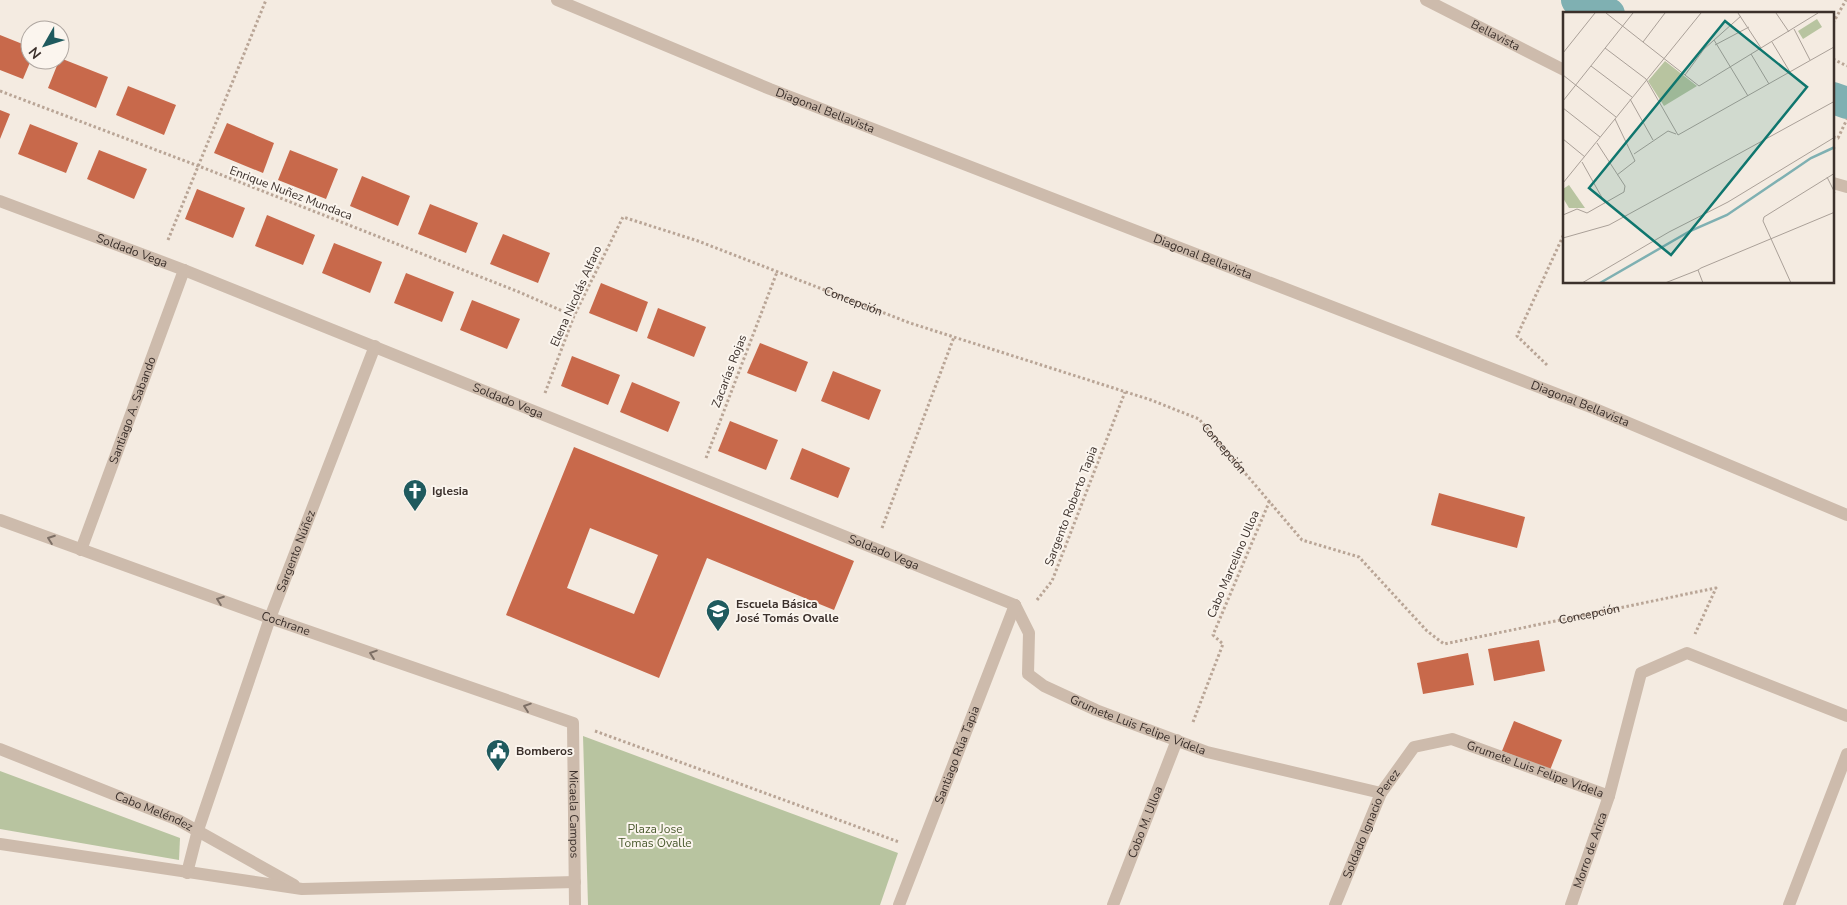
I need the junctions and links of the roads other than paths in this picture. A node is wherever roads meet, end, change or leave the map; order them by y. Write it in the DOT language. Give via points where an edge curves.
graph roads {
  1 [pos="557,0"];
  2 [pos="1426,0"];
  3 [pos="1563,69"];
  4 [pos="1834,183"];
  5 [pos="1847,187"];
  6 [pos="0,201"];
  7 [pos="184,270"];
  8 [pos="376,346"];
  9 [pos="1847,515"];
  10 [pos="0,520"];
  11 [pos="81,550"];
  12 [pos="1015,605"];
  13 [pos="270,618"];
  14 [pos="1847,716"];
  15 [pos="573,723"];
  16 [pos="1181,742"];
  17 [pos="1414,747"];
  18 [pos="0,748"];
  19 [pos="1847,754"];
  20 [pos="1381,793"];
  21 [pos="1609,796"];
  22 [pos="198,830"];
  23 [pos="0,844"];
  24 [pos="187,873"];
  25 [pos="575,882"];
  26 [pos="302,889"];
  27 [pos="574,905"];
  28 [pos="899,905"];
  29 [pos="1113,905"];
  30 [pos="1335,905"];
  31 [pos="1571,905"];
  32 [pos="1789,905"];
  1 -- 9 [label="street, Diagonal Bellavista" via="770,89 1593,408"];
  2 -- 3 [label="street, Bellavista"];
  4 -- 5 [label="street"];
  6 -- 7 [label="street, Soldado Vega"];
  7 -- 8 [label="street, Soldado Vega"];
  7 -- 11 [label="street, Santiago A. Sabando"];
  8 -- 12 [label="street, Soldado Vega"];
  8 -- 13 [label="street, Sargento Núñez"];
  11 -- 10 [label="street, Cochrane, one-way"];
  13 -- 11 [label="street, Cochrane, one-way"];
  12 -- 16 [label="street, Grumete Luis Felipe Videla" via="1029,632 1028,674 1044,686 1096,710"];
  12 -- 28 [label="street, Santiago Rúa Tapia"];
  15 -- 13 [label="street, Cochrane, one-way"];
  13 -- 22 [label="street, Sargento Núñez"];
  14 -- 21 [label="street, Grumete Luis Felipe Videla" via="1687,653 1641,673"];
  15 -- 25 [label="street, Micaela Campos"];
  16 -- 20 [label="street, Grumete Luis Felipe Videla" via="1207,752"];
  16 -- 29 [label="street, Cobo M. Ulloa"];
  17 -- 20 [label="street, Soldado Ignacio Perez"];
  17 -- 21 [label="street, Grumete Luis Felipe Videla" via="1452,739"];
  18 -- 22 [label="street, Cabo Meléndez"];
  19 -- 32 [label="street"];
  20 -- 30 [label="street, Soldado Ignacio Perez"];
  21 -- 31 [label="street, Morro de Arica"];
  22 -- 24 [label="street, Sargento Núñez"];
  22 -- 26 [label="street, Cabo Meléndez"];
  23 -- 24 [label="street"];
  24 -- 26 [label="street"];
  25 -- 26 [label="street"];
  25 -- 27 [label="street, Micaela Campos"];
}
